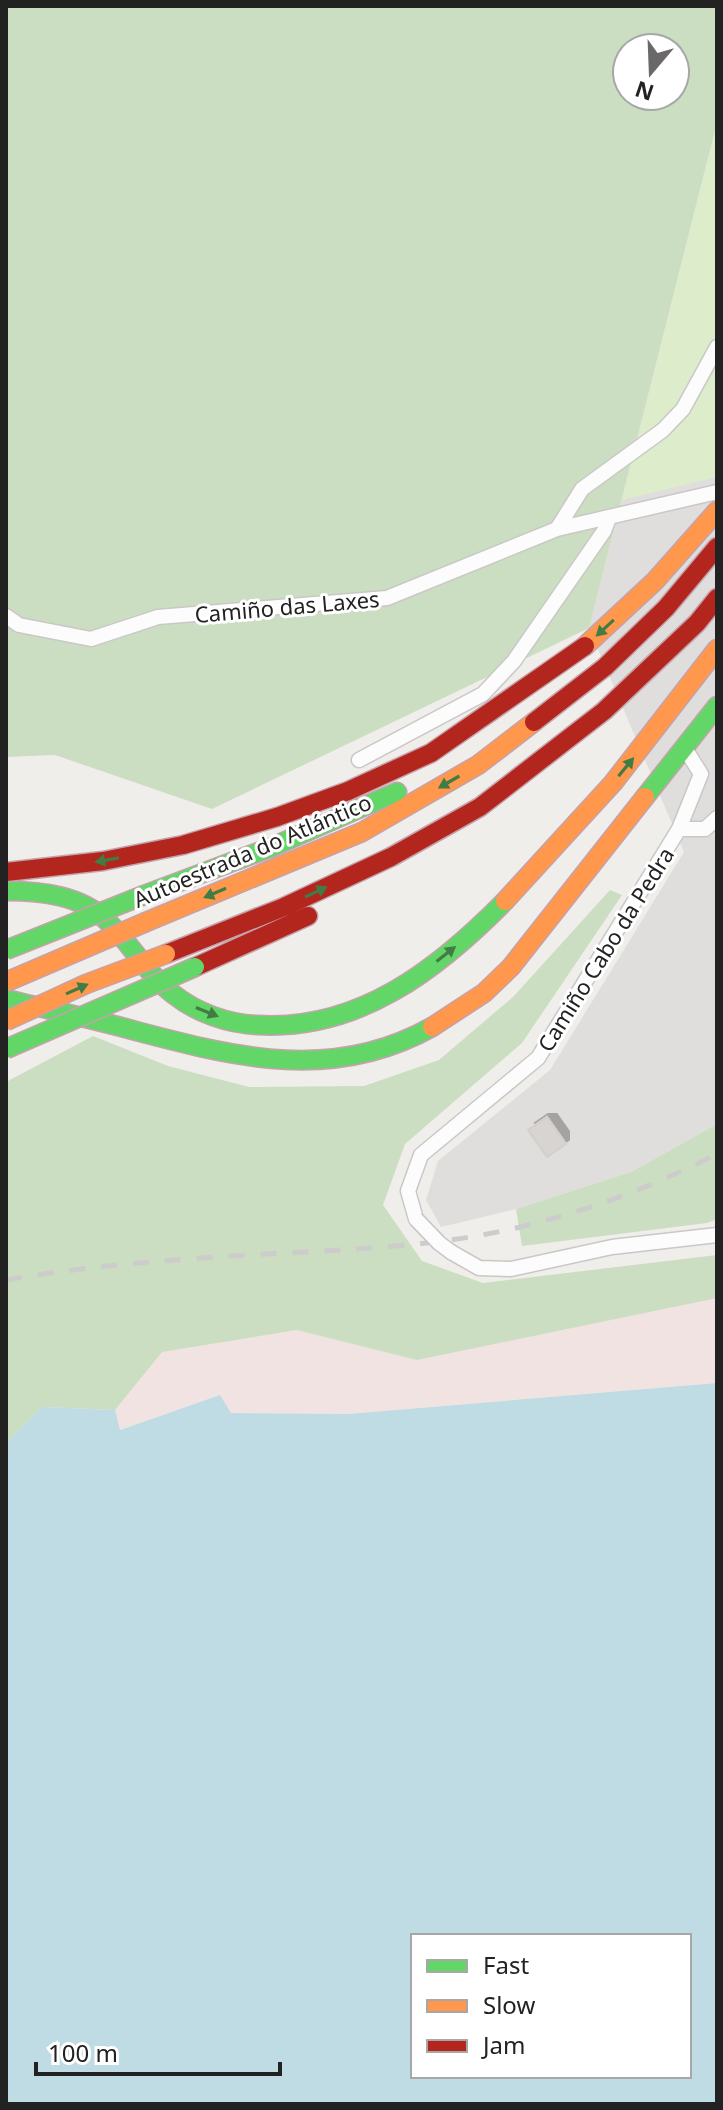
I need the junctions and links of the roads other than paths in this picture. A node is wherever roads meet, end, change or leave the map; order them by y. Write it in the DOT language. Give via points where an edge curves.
graph roads {
  1 [pos="717,347"];
  2 [pos="717,492"];
  3 [pos="717,511"];
  4 [pos="609,518"];
  5 [pos="557,529"];
  6 [pos="717,545"];
  7 [pos="717,598"];
  8 [pos="6,616"];
  9 [pos="697,623"];
  10 [pos="717,649"];
  11 [pos="717,706"];
  12 [pos="684,747"];
  13 [pos="359,760"];
  14 [pos="717,818"];
  15 [pos="679,829"];
  16 [pos="6,872"];
  17 [pos="6,891"];
  18 [pos="6,950"];
  19 [pos="6,982"];
  20 [pos="6,999"];
  21 [pos="6,1021"];
  22 [pos="6,1049"];
  23 [pos="717,1235"];
  1 -- 5 [label="street" via="683,409 663,430 582,489"];
  2 -- 4 [label="street, Camiño das Laxes"];
  3 -- 16 [label="highway, one-way" via="655,581 580,650 431,753 348,791 183,845"];
  4 -- 5 [label="street, Camiño das Laxes"];
  4 -- 13 [label="street" via="551,611 483,694"];
  5 -- 8 [label="street, Camiño das Laxes" via="387,598 158,617 91,639 19,625"];
  6 -- 18 [label="highway, bridge" via="686,567 615,643 564,687 482,745 341,820"];
  6 -- 19 [label="highway, Autoestrada do Atlántico, one-way, bridge" via="666,608 605,667 478,765 362,832"];
  7 -- 9 [label="highway"];
  21 -- 9 [label="highway, one-way, bridge" via="284,907 391,857 480,807 604,711"];
  9 -- 22 [label="highway, bridge" via="658,679 597,735 443,843 301,919"];
  17 -- 10 [label="highway, one-way" via="71,899 105,919 161,985 206,1013 279,1026 344,1015 418,976 535,872 588,814"];
  11 -- 12 [label="highway"];
  12 -- 15 [label="street, Camiño Cabo da Pedra" via="701,774"];
  12 -- 20 [label="highway" via="494,984 435,1026 378,1051 329,1061 247,1058"];
  14 -- 15 [label="street, Camiño Cabo da Pedra" via="705,829"];
  15 -- 23 [label="street, Camiño Cabo da Pedra, bridge" via="538,1058 421,1155 408,1191 416,1219 439,1243 479,1268 511,1269 612,1247"];
}
